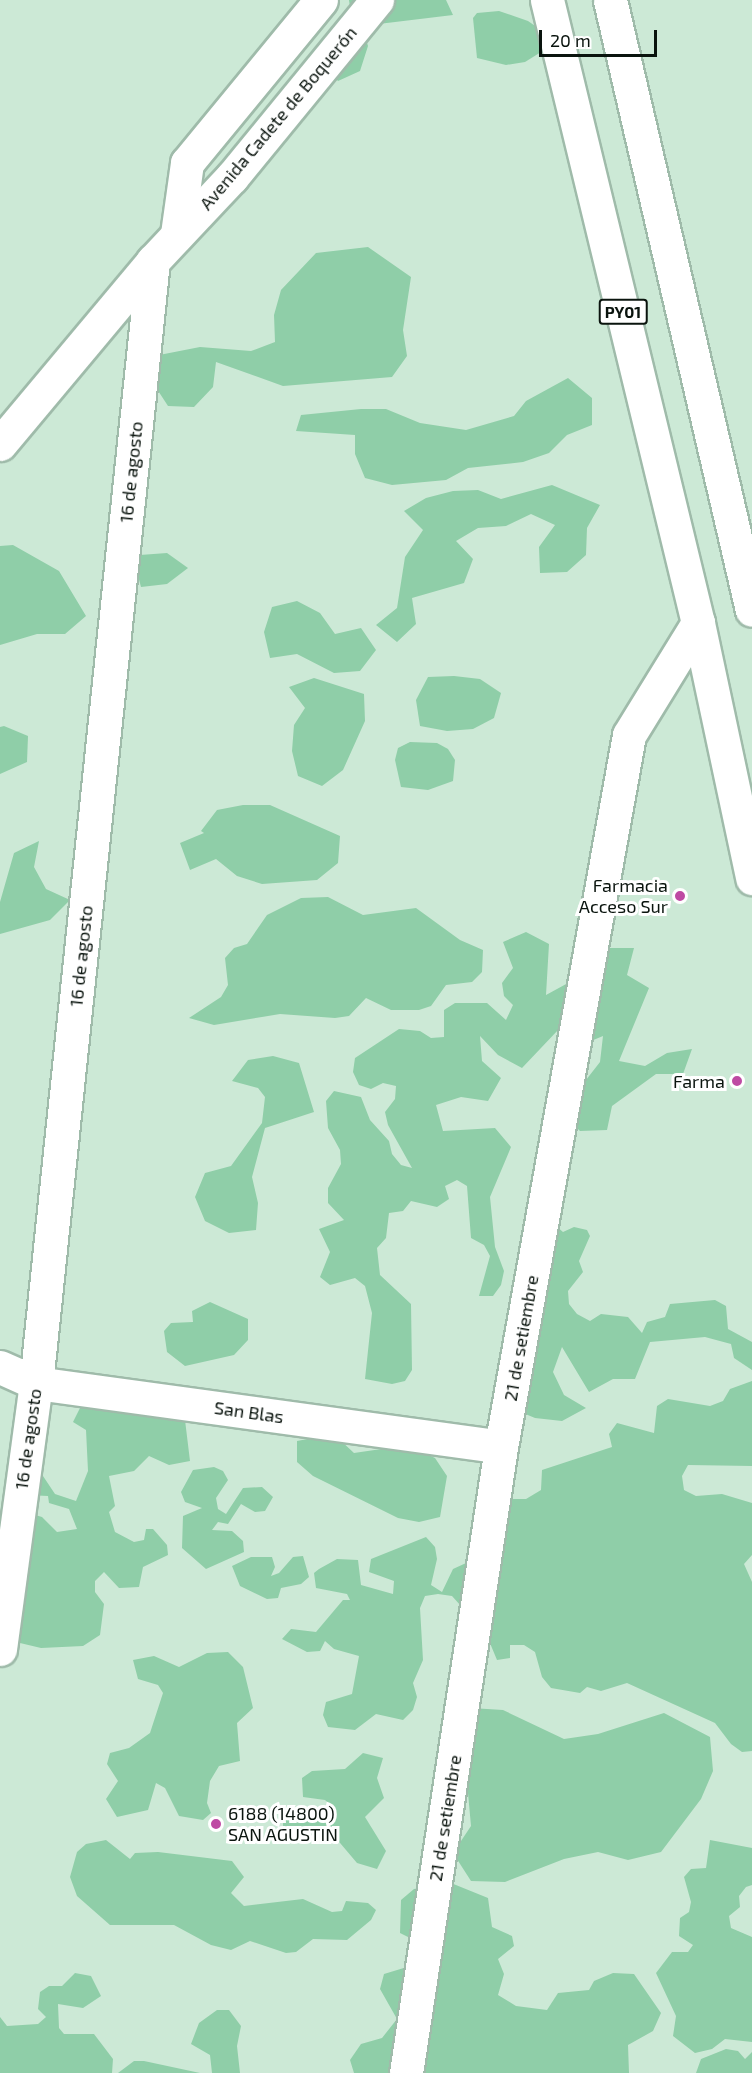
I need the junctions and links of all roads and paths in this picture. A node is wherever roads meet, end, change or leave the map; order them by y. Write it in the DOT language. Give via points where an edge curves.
graph roads {
  1 [pos="321,0"];
  2 [pos="377,0"];
  3 [pos="547,0"];
  4 [pos="592,0"];
  5 [pos="610,0"];
  6 [pos="177,234"];
  7 [pos="153,261"];
  8 [pos="700,377"];
  9 [pos="0,444"];
  10 [pos="752,610"];
  11 [pos="698,623"];
  12 [pos="752,878"];
  13 [pos="0,1367"];
  14 [pos="36,1383"];
  15 [pos="501,1447"];
  16 [pos="0,1649"];
  17 [pos="406,2073"];
  1 -- 6 [label="main road, Avenida Cadete de Boquerón" via="187,163"];
  2 -- 6 [label="main road, Avenida Cadete de Boquerón" via="232,177"];
  3 -- 11 [label="main road, PY01"];
  4 -- 8 [label="main road" via="647,234"];
  5 -- 8 [label="main road"];
  6 -- 7 [label="main road, Avenida Cadete de Boquerón"];
  7 -- 9 [label="main road, Avenida Cadete de Boquerón"];
  7 -- 14 [label="main road, 16 de agosto"];
  8 -- 10 [label="main road"];
  11 -- 12 [label="main road, PY01"];
  11 -- 15 [label="main road, 21 de setiembre" via="629,735"];
  13 -- 14 [label="main road, San Blas"];
  14 -- 15 [label="main road, San Blas"];
  14 -- 16 [label="main road, 16 de agosto"];
  15 -- 17 [label="main road, 21 de setiembre"];
}
